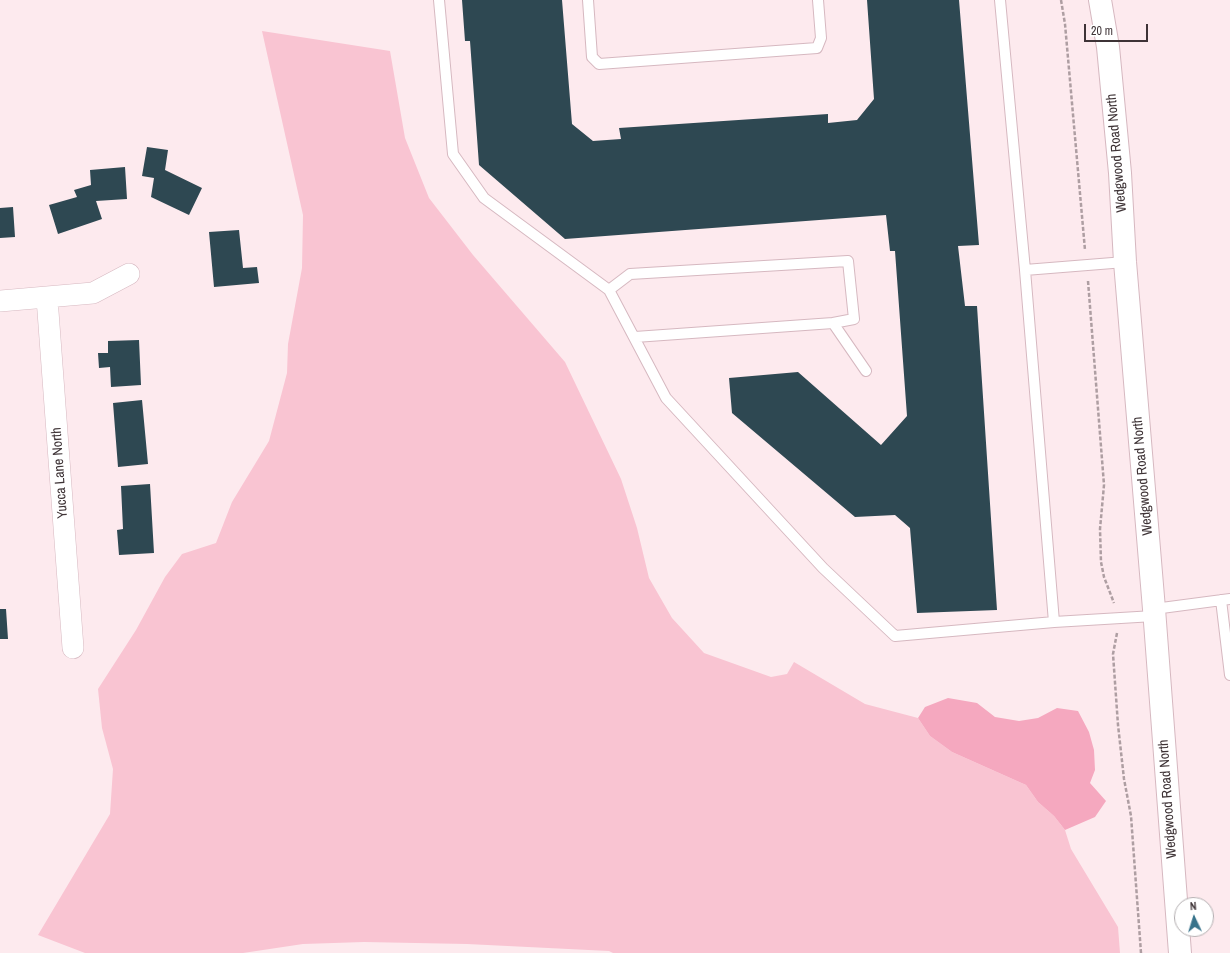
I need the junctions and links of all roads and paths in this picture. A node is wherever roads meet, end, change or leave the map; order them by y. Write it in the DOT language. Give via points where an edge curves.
graph roads {
  1 [pos="439,0"];
  2 [pos="588,0"];
  3 [pos="818,0"];
  4 [pos="1000,0"];
  5 [pos="1061,0"];
  6 [pos="1100,0"];
  7 [pos="1125,262"];
  8 [pos="1086,264"];
  9 [pos="1025,270"];
  10 [pos="129,274"];
  11 [pos="610,290"];
  12 [pos="47,298"];
  13 [pos="0,301"];
  14 [pos="833,323"];
  15 [pos="635,338"];
  16 [pos="866,371"];
  17 [pos="1226,599"];
  18 [pos="1154,612"];
  19 [pos="1117,619"];
  20 [pos="1054,622"];
  21 [pos="73,648"];
  22 [pos="1230,675"];
  23 [pos="1141,953"];
  24 [pos="1180,953"];
  1 -- 11 [label="lane" via="453,154 484,198"];
  2 -- 3 [label="lane" via="592,57 599,64 817,48 821,38"];
  4 -- 9 [label="lane"];
  5 -- 8 [label="path"];
  6 -- 7 [label="street, Wedgwood Road North" via="1108,47 1120,173"];
  7 -- 8 [label="lane"];
  7 -- 18 [label="street, Wedgwood Road North"];
  8 -- 9 [label="lane"];
  8 -- 19 [label="path" via="1103,472 1100,562 1116,608"];
  9 -- 20 [label="lane"];
  10 -- 12 [label="street" via="93,293"];
  11 -- 14 [label="lane" via="630,274 848,261 854,319"];
  11 -- 15 [label="lane"];
  12 -- 13 [label="street"];
  12 -- 21 [label="street, Yucca Lane North"];
  14 -- 15 [label="lane"];
  14 -- 16 [label="lane"];
  15 -- 20 [label="lane" via="666,398 823,568 895,636"];
  17 -- 18 [label="lane"];
  17 -- 22 [label="lane"];
  18 -- 19 [label="lane"];
  18 -- 24 [label="street, Wedgwood Road North"];
  19 -- 20 [label="lane"];
  19 -- 23 [label="path" via="1113,654 1124,779 1131,816"];
}
